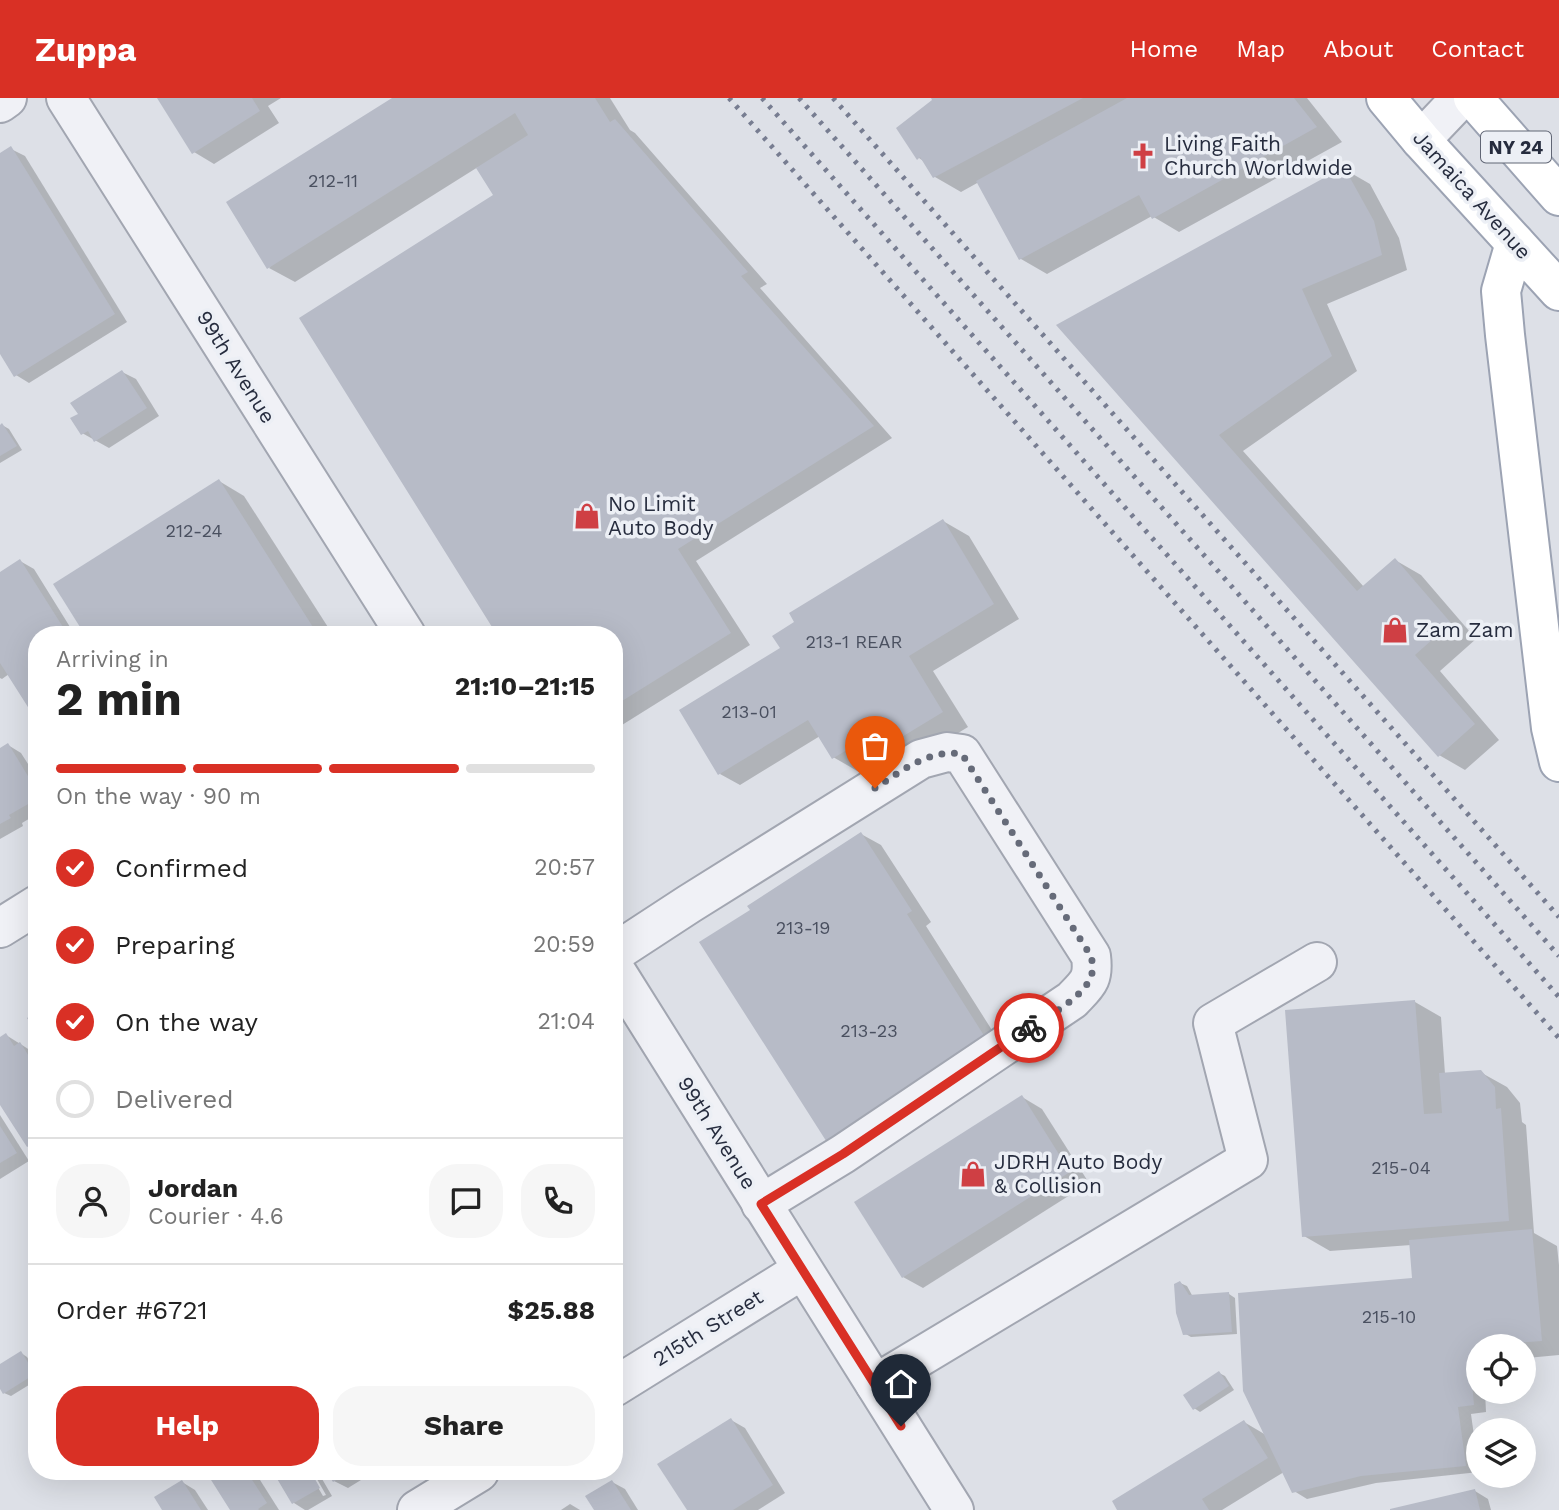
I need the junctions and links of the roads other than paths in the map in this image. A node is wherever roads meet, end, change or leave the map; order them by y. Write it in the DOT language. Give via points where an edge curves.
graph roads {
  1 [pos="7,98"];
  2 [pos="66,98"];
  3 [pos="1386,98"];
  4 [pos="1461,98"];
  5 [pos="1473,98"];
  6 [pos="0,103"];
  7 [pos="1421,140"];
  8 [pos="1559,196"];
  9 [pos="1515,243"];
  10 [pos="1559,291"];
  11 [pos="400,626"];
  12 [pos="1559,762"];
  13 [pos="28,911"];
  14 [pos="0,928"];
  15 [pos="623,947"];
  16 [pos="1317,962"];
  17 [pos="623,982"];
  18 [pos="761,1204"];
  19 [pos="802,1270"];
  20 [pos="623,1381"];
  21 [pos="874,1384"];
  22 [pos="466,1480"];
  23 [pos="417,1510"];
  24 [pos="954,1510"];
  1 -- 6 [label="street"];
  2 -- 11 [label="street, 99th Avenue"];
  3 -- 7 [label="main road, Jamaica Avenue"];
  4 -- 7 [label="street"];
  5 -- 8 [label="main road, NY 24"];
  7 -- 9 [label="main road, Jamaica Avenue"];
  9 -- 10 [label="main road, Jamaica Avenue"];
  9 -- 12 [label="main road" via="1501,291 1551,728"];
  13 -- 14 [label="street"];
  15 -- 18 [label="street" via="921,760 947,752 962,754 1091,956 1093,971 1088,983 1072,1000"];
  16 -- 21 [label="street" via="1213,1023 1248,1160"];
  17 -- 18 [label="street, 99th Avenue"];
  18 -- 19 [label="street, 99th Avenue"];
  19 -- 20 [label="street, 215th Street"];
  19 -- 21 [label="street, 99th Avenue"];
  21 -- 24 [label="street, 99th Avenue"];
  22 -- 23 [label="street"];
}
